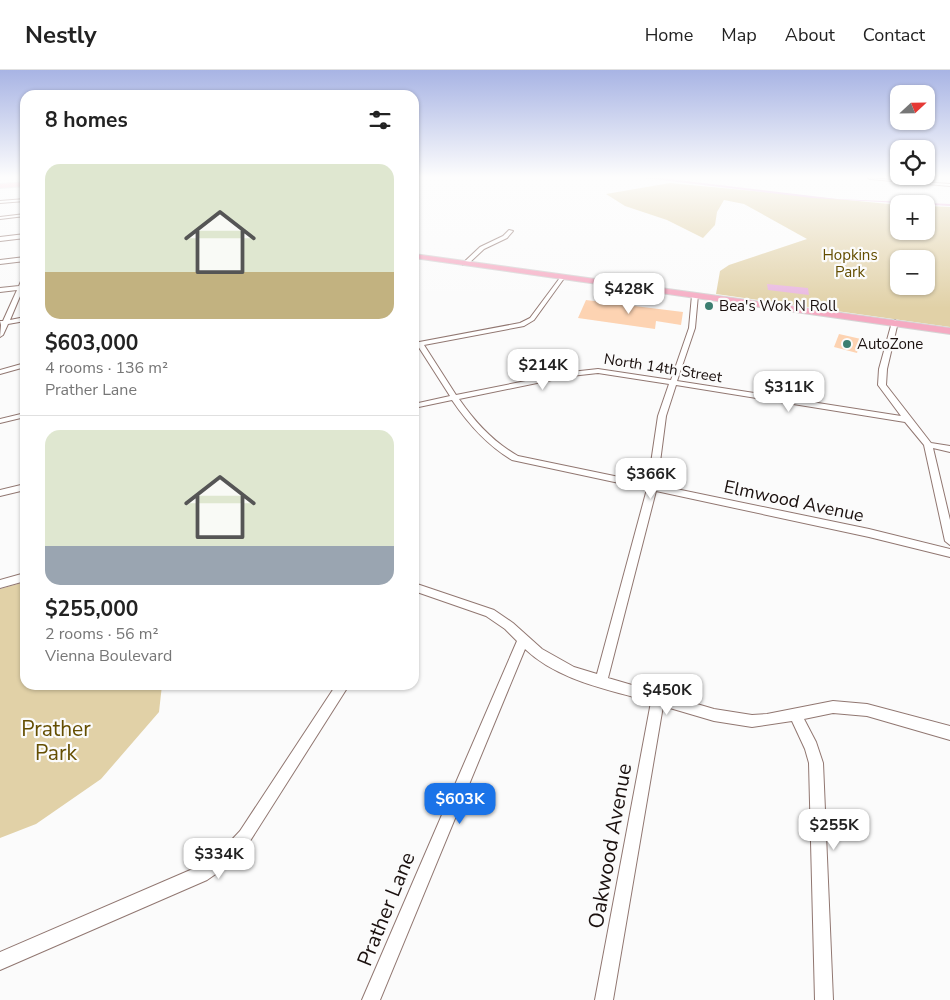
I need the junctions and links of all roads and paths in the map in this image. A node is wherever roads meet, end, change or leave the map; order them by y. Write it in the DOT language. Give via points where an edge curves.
graph roads {
  1 [pos="511,231"];
  2 [pos="20,237"];
  3 [pos="0,239"];
  4 [pos="419,257"];
  5 [pos="20,260"];
  6 [pos="0,262"];
  7 [pos="464,264"];
  8 [pos="562,277"];
  9 [pos="20,287"];
  10 [pos="0,290"];
  11 [pos="20,292"];
  12 [pos="695,295"];
  13 [pos="20,321"];
  14 [pos="895,322"];
  15 [pos="3,323"];
  16 [pos="950,331"];
  17 [pos="0,335"];
  18 [pos="419,344"];
  19 [pos="419,347"];
  20 [pos="20,366"];
  21 [pos="0,372"];
  22 [pos="672,383"];
  23 [pos="455,397"];
  24 [pos="419,405"];
  25 [pos="20,416"];
  26 [pos="910,420"];
  27 [pos="0,421"];
  28 [pos="928,445"];
  29 [pos="950,450"];
  30 [pos="20,488"];
  31 [pos="652,488"];
  32 [pos="0,492"];
  33 [pos="950,541"];
  34 [pos="950,553"];
  35 [pos="20,578"];
  36 [pos="0,584"];
  37 [pos="419,589"];
  38 [pos="523,640"];
  39 [pos="600,682"];
  40 [pos="340,690"];
  41 [pos="658,699"];
  42 [pos="795,714"];
  43 [pos="950,733"];
  44 [pos="0,961"];
  45 [pos="371,1000"];
  46 [pos="604,1000"];
  47 [pos="824,1000"];
  1 -- 7 [label="street" via="482,248"];
  2 -- 3 [label="street"];
  4 -- 7 [label="main road"];
  5 -- 6 [label="street"];
  7 -- 8 [label="main road"];
  8 -- 12 [label="main road"];
  8 -- 18 [label="street" via="526,323"];
  9 -- 10 [label="street"];
  11 -- 15 [label="street"];
  12 -- 14 [label="main road"];
  12 -- 22 [label="street" via="692,328"];
  13 -- 15 [label="street"];
  14 -- 16 [label="main road"];
  14 -- 26 [label="street" via="882,385"];
  15 -- 17 [label="street"];
  19 -- 23 [label="street, Elmwood Avenue"];
  20 -- 21 [label="street"];
  22 -- 23 [label="street, North 14th Street" via="590,371"];
  22 -- 26 [label="street, North 14th Street"];
  22 -- 31 [label="street" via="662,416"];
  23 -- 24 [label="street, North 14th Street"];
  23 -- 31 [label="street, Elmwood Avenue" via="482,434 508,455"];
  25 -- 27 [label="street"];
  26 -- 28 [label="street"];
  28 -- 29 [label="street"];
  28 -- 33 [label="street"];
  30 -- 32 [label="street"];
  31 -- 34 [label="street, Elmwood Avenue"];
  31 -- 39 [label="street"];
  35 -- 36 [label="street"];
  37 -- 38 [label="street" via="490,613"];
  38 -- 39 [label="street" via="550,661"];
  38 -- 45 [label="street, Prather Lane"];
  39 -- 41 [label="street"];
  40 -- 44 [label="street" via="260,815 230,854 201,874"];
  41 -- 42 [label="street" via="744,720 767,720"];
  41 -- 46 [label="street, Oakwood Avenue"];
  42 -- 43 [label="street" via="833,707 867,710"];
  42 -- 47 [label="street" via="816,763"];
}
